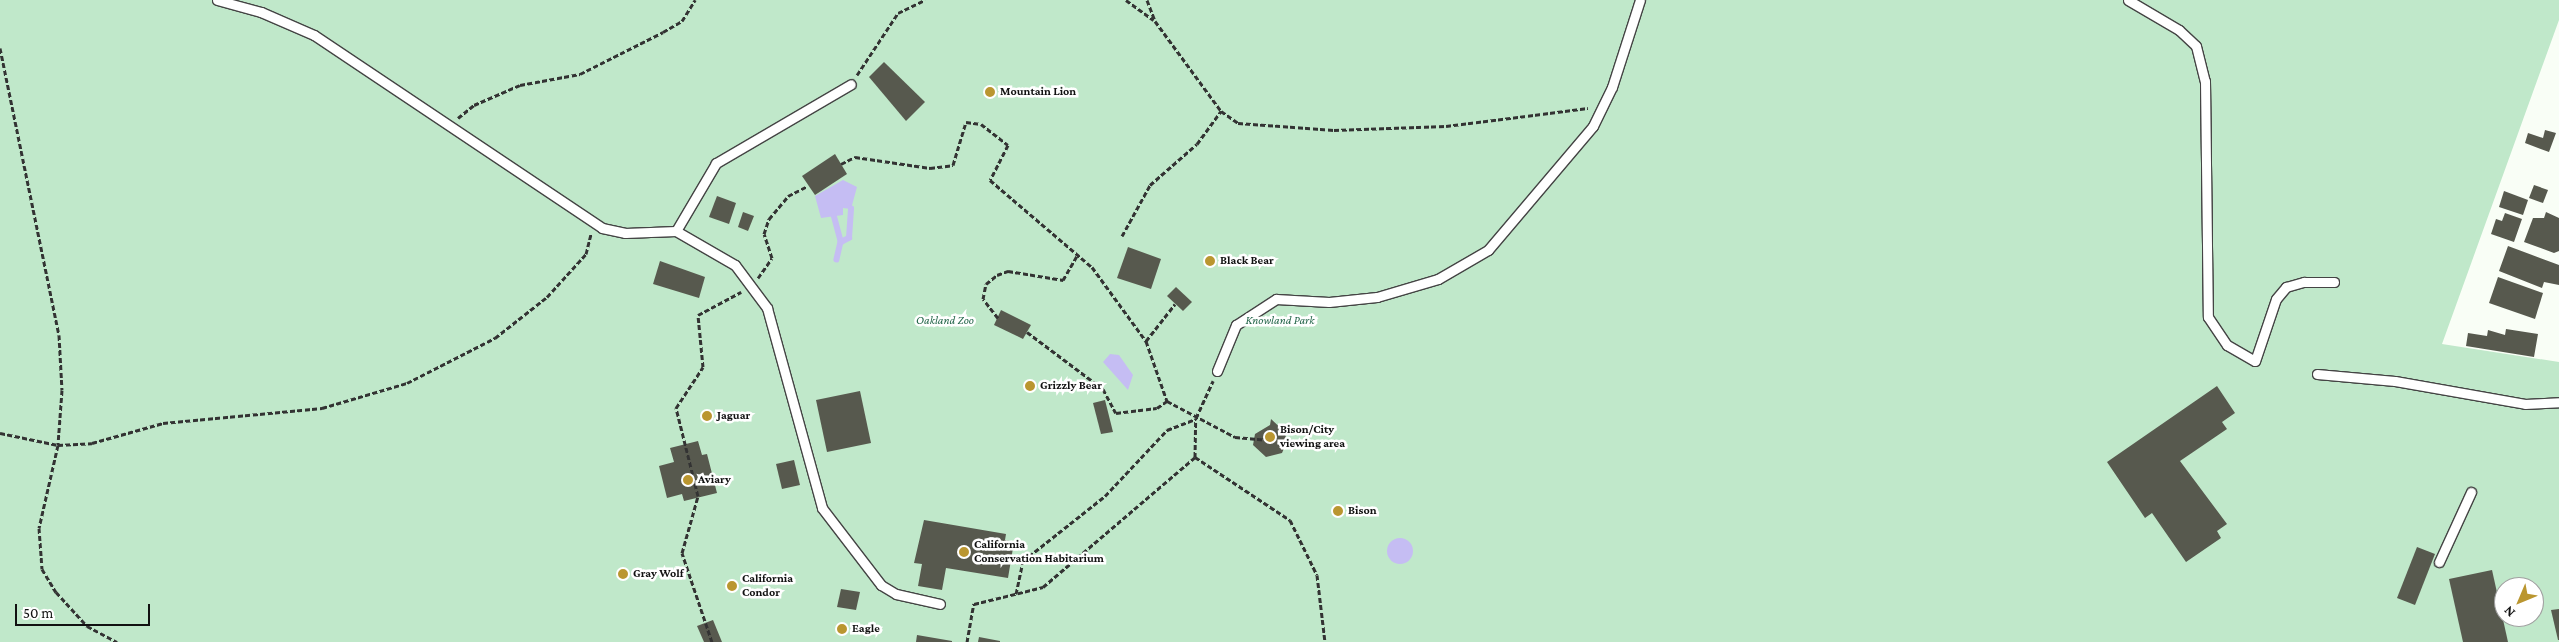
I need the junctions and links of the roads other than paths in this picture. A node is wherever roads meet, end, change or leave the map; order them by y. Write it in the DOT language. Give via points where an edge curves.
graph roads {
  1 [pos="217,0"];
  2 [pos="1640,0"];
  3 [pos="2128,0"];
  4 [pos="851,84"];
  5 [pos="676,231"];
  6 [pos="2334,282"];
  7 [pos="1217,371"];
  8 [pos="2317,374"];
  9 [pos="2559,402"];
  10 [pos="2471,492"];
  11 [pos="2439,562"];
  12 [pos="940,604"];
  1 -- 5 [label="lane" via="261,12 314,35 593,222 625,232"];
  2 -- 7 [label="lane" via="1604,106 1593,126 1488,250 1464,267 1377,297 1329,302 1276,299 1236,325"];
  3 -- 6 [label="lane" via="2196,46 2205,81 2208,317 2227,345 2255,361 2276,299 2286,287 2304,282"];
  4 -- 5 [label="lane" via="716,163"];
  5 -- 12 [label="lane" via="725,256 753,286 766,308 822,508 881,585 896,594"];
  8 -- 9 [label="lane" via="2395,381 2525,404"];
  10 -- 11 [label="lane"];
}
